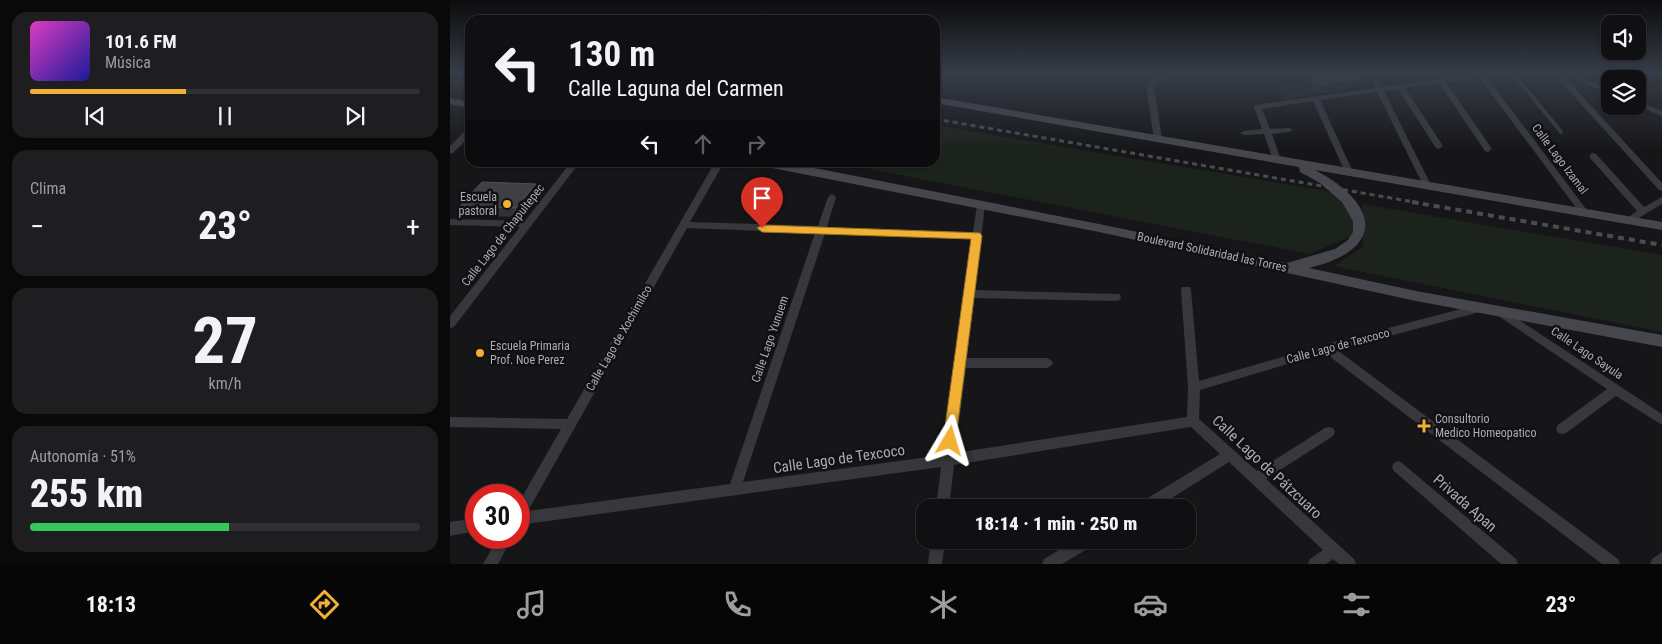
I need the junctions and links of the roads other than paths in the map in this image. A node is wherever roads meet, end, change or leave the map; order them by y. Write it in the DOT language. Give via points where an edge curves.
graph roads {
  1 [pos="1152,98"];
  2 [pos="1320,98"];
  3 [pos="1384,98"];
  4 [pos="1408,98"];
  5 [pos="1453,98"];
  6 [pos="1498,98"];
  7 [pos="1533,98"];
  8 [pos="1580,98"];
  9 [pos="1316,99"];
  10 [pos="940,101"];
  11 [pos="1646,107"];
  12 [pos="1662,114"];
  13 [pos="1288,130"];
  14 [pos="1266,132"];
  15 [pos="1561,132"];
  16 [pos="1244,133"];
  17 [pos="465,137"];
  18 [pos="1158,140"];
  19 [pos="1439,146"];
  20 [pos="1488,149"];
  21 [pos="450,151"];
  22 [pos="1594,156"];
  23 [pos="1277,160"];
  24 [pos="1290,163"];
  25 [pos="572,167"];
  26 [pos="717,167"];
  27 [pos="787,167"];
  28 [pos="1349,172"];
  29 [pos="1427,185"];
  30 [pos="1662,188"];
  31 [pos="832,197"];
  32 [pos="1662,200"];
  33 [pos="981,205"];
  34 [pos="1583,211"];
  35 [pos="1643,212"];
  36 [pos="1629,220"];
  37 [pos="450,222"];
  38 [pos="526,224"];
  39 [pos="684,226"];
  40 [pos="1662,226"];
  41 [pos="821,230"];
  42 [pos="976,236"];
  43 [pos="1289,268"];
  44 [pos="1186,290"];
  45 [pos="969,294"];
  46 [pos="1116,297"];
  47 [pos="1490,308"];
  48 [pos="450,324"];
  49 [pos="1662,341"];
  50 [pos="1327,348"];
  51 [pos="960,363"];
  52 [pos="1047,363"];
  53 [pos="1194,387"];
  54 [pos="1615,390"];
  55 [pos="1662,420"];
  56 [pos="1193,421"];
  57 [pos="450,422"];
  58 [pos="570,424"];
  59 [pos="1562,428"];
  60 [pos="1329,432"];
  61 [pos="1230,455"];
  62 [pos="948,460"];
  63 [pos="1398,467"];
  64 [pos="1255,479"];
  65 [pos="734,490"];
  66 [pos="530,495"];
  67 [pos="943,499"];
  68 [pos="1158,499"];
  69 [pos="530,518"];
  70 [pos="465,527"];
  71 [pos="450,529"];
  72 [pos="499,549"];
  73 [pos="936,549"];
  74 [pos="1074,549"];
  75 [pos="1334,550"];
  76 [pos="1662,559"];
  77 [pos="490,564"];
  78 [pos="934,564"];
  79 [pos="1049,564"];
  80 [pos="1314,564"];
  81 [pos="1349,564"];
  82 [pos="1511,564"];
  83 [pos="1613,564"];
  84 [pos="1656,564"];
  1 -- 18 [label="street"];
  2 -- 9 [label="street"];
  3 -- 29 [label="street"];
  4 -- 19 [label="street"];
  5 -- 20 [label="street"];
  6 -- 34 [label="street, Calle Lago Izamal"];
  7 -- 15 [label="lane"];
  8 -- 30 [label="street"];
  9 -- 14 [label="street" via="1259,107"];
  9 -- 28 [label="street"];
  10 -- 18 [label="main road"];
  11 -- 12 [label="street"];
  13 -- 14 [label="street"];
  14 -- 16 [label="street"];
  14 -- 23 [label="street"];
  17 -- 21 [label="street"];
  18 -- 23 [label="main road"];
  22 -- 35 [label="street"];
  23 -- 24 [label="main road"];
  24 -- 28 [label="main road"];
  24 -- 43 [label="main road" via="1319,176 1335,188 1357,214 1359,228 1354,242 1340,252 1323,260"];
  25 -- 38 [label="street, Calle Lago de Chapultepec"];
  26 -- 39 [label="street, Calle Lago de Xochimilco"];
  27 -- 33 [label="main road, Boulevard Solidaridad las Torres"];
  28 -- 29 [label="main road"];
  29 -- 34 [label="main road"];
  31 -- 41 [label="street, Calle Lago Yunuem"];
  32 -- 35 [label="street"];
  33 -- 42 [label="street"];
  33 -- 43 [label="main road, Boulevard Solidaridad las Torres"];
  34 -- 36 [label="main road"];
  35 -- 36 [label="street"];
  36 -- 40 [label="main road"];
  37 -- 38 [label="street"];
  38 -- 48 [label="street, Calle Lago de Chapultepec"];
  39 -- 41 [label="street"];
  39 -- 58 [label="street, Calle Lago de Xochimilco"];
  41 -- 42 [label="street"];
  41 -- 65 [label="street, Calle Lago Yunuem"];
  42 -- 45 [label="street"];
  43 -- 47 [label="main road, Boulevard Solidaridad las Torres" via="1416,296"];
  44 -- 53 [label="street, Calle Lago de Pátzcuaro"];
  45 -- 46 [label="street"];
  45 -- 51 [label="street"];
  47 -- 49 [label="main road, Boulevard Solidaridad las Torres"];
  47 -- 50 [label="street, Calle Lago de Texcoco"];
  47 -- 54 [label="street, Calle Lago Sayula"];
  50 -- 53 [label="street, Calle Lago de Texcoco"];
  50 -- 83 [label="street"];
  51 -- 52 [label="street"];
  51 -- 62 [label="street"];
  53 -- 56 [label="street, Calle Lago de Pátzcuaro"];
  54 -- 55 [label="street, Calle Lago Sayula"];
  54 -- 59 [label="street"];
  56 -- 61 [label="street, Calle Lago de Pátzcuaro"];
  56 -- 62 [label="street, Calle Lago de Texcoco"];
  57 -- 58 [label="street"];
  58 -- 66 [label="street, Calle Lago de Xochimilco"];
  60 -- 64 [label="street"];
  61 -- 64 [label="street, Calle Lago de Pátzcuaro"];
  61 -- 68 [label="street"];
  62 -- 65 [label="street, Calle Lago de Texcoco"];
  62 -- 67 [label="street"];
  63 -- 82 [label="street, Privada Apan"];
  64 -- 75 [label="street, Calle Lago de Pátzcuaro"];
  65 -- 69 [label="street, Calle Lago de Texcoco"];
  70 -- 71 [label="street"];
  72 -- 77 [label="street"];
  73 -- 78 [label="street"];
  74 -- 79 [label="street"];
  75 -- 80 [label="street"];
  75 -- 81 [label="street, Calle Lago de Pátzcuaro"];
  76 -- 84 [label="street"];
}
